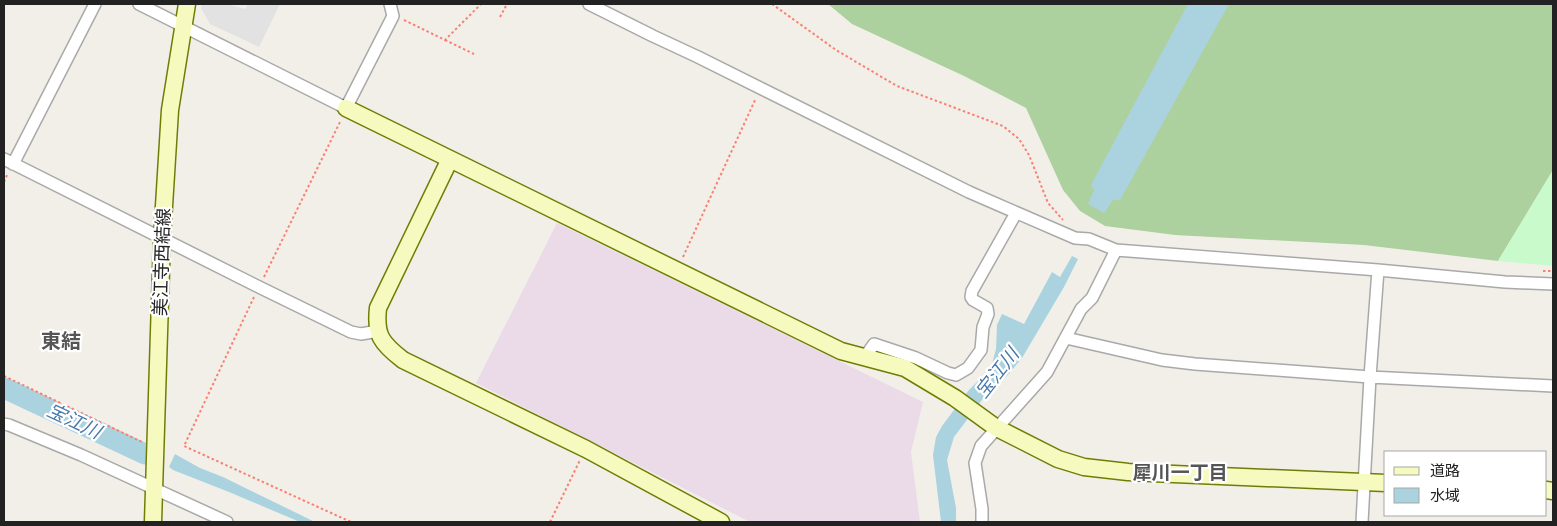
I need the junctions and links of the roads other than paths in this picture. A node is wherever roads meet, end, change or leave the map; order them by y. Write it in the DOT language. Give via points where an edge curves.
graph roads {
  1 [pos="95,4"];
  2 [pos="139,4"];
  3 [pos="187,4"];
  4 [pos="390,4"];
  5 [pos="589,4"];
  6 [pos="183,26"];
  7 [pos="346,108"];
  8 [pos="450,159"];
  9 [pos="8,162"];
  10 [pos="1016,213"];
  11 [pos="162,238"];
  12 [pos="1116,250"];
  13 [pos="1378,270"];
  14 [pos="1553,284"];
  15 [pos="378,330"];
  16 [pos="1066,338"];
  17 [pos="865,357"];
  18 [pos="1370,377"];
  19 [pos="1553,386"];
  20 [pos="4,424"];
  21 [pos="992,425"];
  22 [pos="1364,482"];
  23 [pos="1384,483"];
  24 [pos="154,488"];
  25 [pos="153,522"];
  26 [pos="227,522"];
  27 [pos="721,522"];
  28 [pos="982,522"];
  29 [pos="1362,522"];
  1 -- 9 [label="street"];
  2 -- 6 [label="street"];
  3 -- 6 [label="street, 美江寺西結線"];
  4 -- 7 [label="street" via="393,16"];
  5 -- 10 [label="street"];
  6 -- 7 [label="street"];
  6 -- 11 [label="street, 美江寺西結線" via="170,110"];
  7 -- 8 [label="street"];
  8 -- 15 [label="street" via="378,308"];
  8 -- 17 [label="street" via="841,351"];
  9 -- 11 [label="street"];
  10 -- 12 [label="street" via="1075,238 1089,239"];
  10 -- 17 [label="street" via="972,292 973,300 987,308 988,314 981,350 968,368 956,375 948,373 874,344"];
  11 -- 15 [label="street" via="352,332 361,334"];
  11 -- 24 [label="street, 美江寺西結線"];
  12 -- 13 [label="street"];
  12 -- 16 [label="street" via="1092,298 1080,309"];
  13 -- 14 [label="street"];
  13 -- 18 [label="street"];
  15 -- 27 [label="street" via="387,348 403,360 586,449"];
  16 -- 18 [label="street" via="1162,360"];
  16 -- 21 [label="street" via="1047,372"];
  17 -- 21 [label="street" via="905,368"];
  18 -- 19 [label="street"];
  18 -- 22 [label="street"];
  20 -- 24 [label="street"];
  21 -- 22 [label="street" via="1058,459 1084,466 1128,472"];
  21 -- 28 [label="street" via="975,463"];
  22 -- 23 [label="street"];
  22 -- 29 [label="street"];
  24 -- 25 [label="street, 美江寺西結線"];
  24 -- 26 [label="street"];
}
